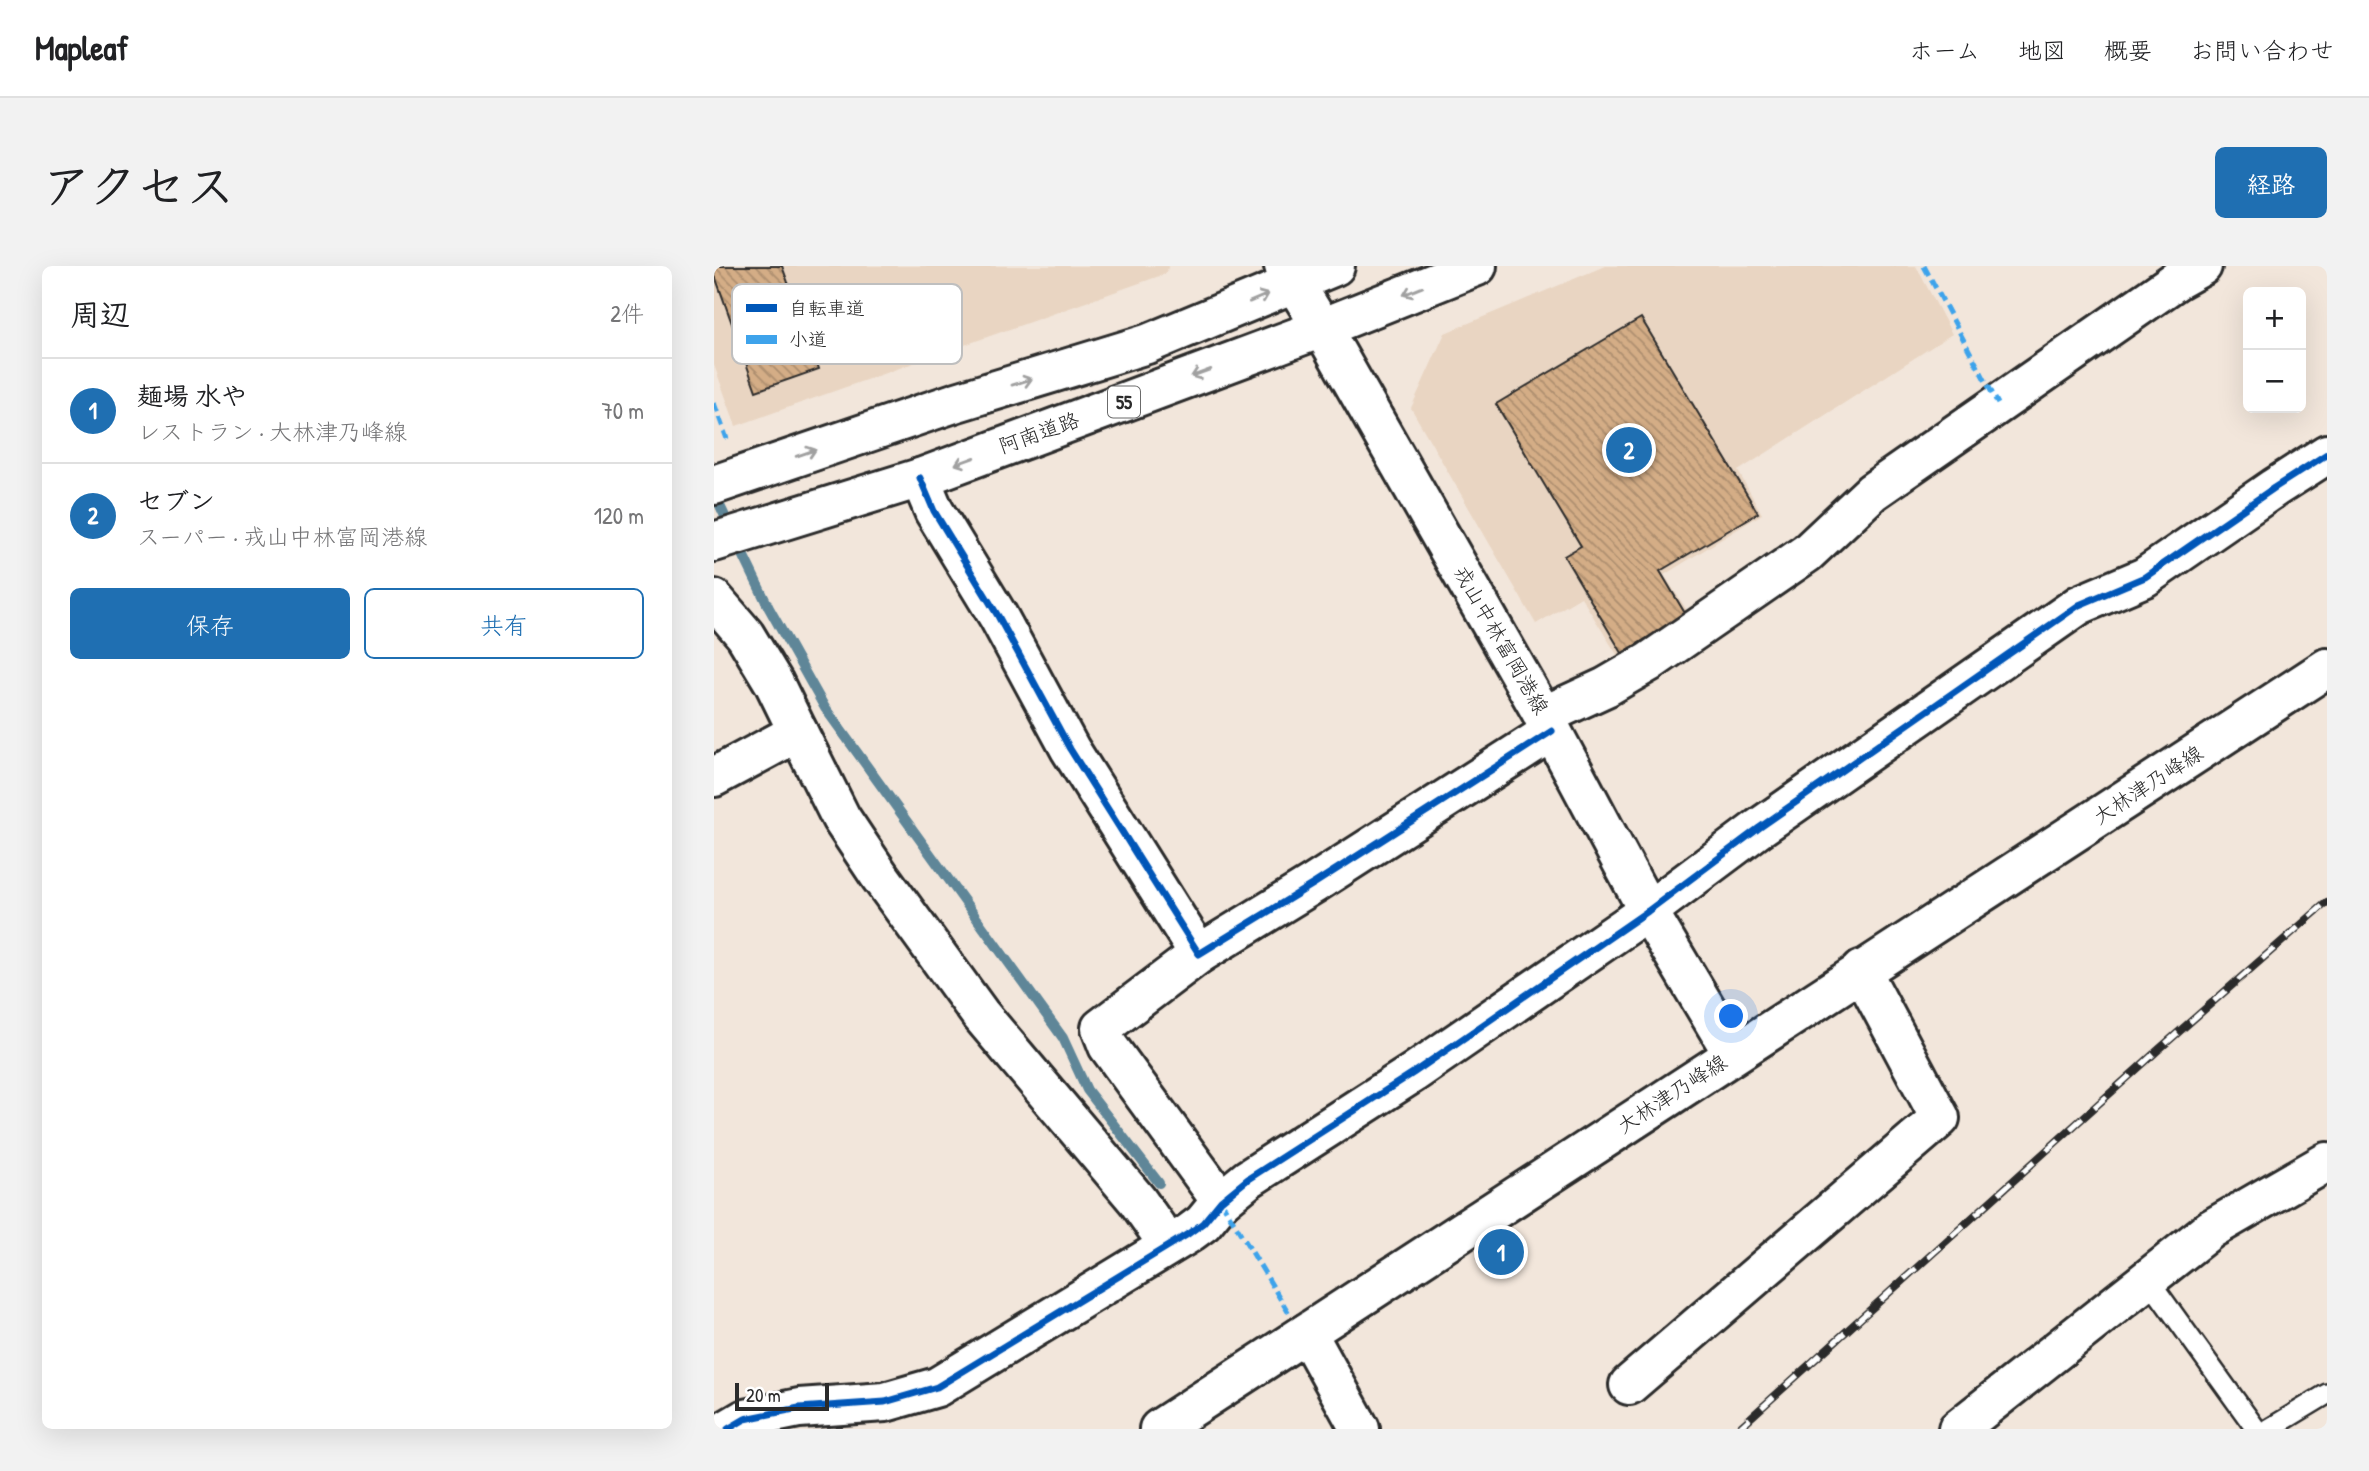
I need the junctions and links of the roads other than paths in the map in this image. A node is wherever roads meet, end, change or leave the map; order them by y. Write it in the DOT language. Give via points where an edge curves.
graph roads {
  1 [pos="1335,266"];
  2 [pos="1477,266"];
  3 [pos="2202,266"];
  4 [pos="1289,275"];
  5 [pos="1322,328"];
  6 [pos="2327,454"];
  7 [pos="920,478"];
  8 [pos="728,480"];
  9 [pos="714,542"];
  10 [pos="714,599"];
  11 [pos="2327,668"];
  12 [pos="1548,723"];
  13 [pos="798,732"];
  14 [pos="714,777"];
  15 [pos="1648,911"];
  16 [pos="1199,954"];
  17 [pos="1861,970"];
  18 [pos="1733,1054"];
  19 [pos="2327,1163"];
  20 [pos="1221,1200"];
  21 [pos="1168,1244"];
  22 [pos="2148,1279"];
  23 [pos="1307,1333"];
  24 [pos="1629,1385"];
  25 [pos="2327,1394"];
  26 [pos="728,1429"];
  27 [pos="1159,1429"];
  28 [pos="1360,1429"];
  29 [pos="1958,1429"];
  30 [pos="2256,1429"];
  31 [pos="2269,1429"];
  1 -- 4 [label="main road, 55"];
  2 -- 5 [label="main road, 阿南道路 / 55, one-way"];
  3 -- 12 [label="main road" via="1872,492 1807,553 1649,662"];
  4 -- 5 [label="main road, 戎山中林富岡港線"];
  8 -- 4 [label="main road, 55, one-way" via="1147,344"];
  5 -- 7 [label="main road, 阿南道路 / 55, one-way"];
  5 -- 12 [label="main road, 戎山中林富岡港線"];
  6 -- 15 [label="main road" via="2145,577 2080,605 1759,828"];
  7 -- 9 [label="main road, 阿南道路 / 55"];
  7 -- 16 [label="main road" via="934,511 1070,749"];
  10 -- 13 [label="main road" via="745,635"];
  11 -- 17 [label="main road, 大林津乃峰線"];
  12 -- 15 [label="main road, 戎山中林富岡港線"];
  12 -- 16 [label="main road" via="1315,883"];
  13 -- 14 [label="main road"];
  13 -- 21 [label="main road" via="841,818 879,875 980,1014 1137,1200"];
  15 -- 18 [label="main road, 戎山中林富岡港線"];
  15 -- 20 [label="main road"];
  16 -- 20 [label="main road" via="1101,1028 1108,1046"];
  17 -- 18 [label="main road, 大林津乃峰線"];
  17 -- 24 [label="main road" via="1940,1118"];
  18 -- 23 [label="main road, 大林津乃峰線"];
  19 -- 22 [label="main road" via="2211,1229"];
  20 -- 21 [label="main road" via="1203,1223"];
  21 -- 26 [label="main road" via="937,1387 886,1402 799,1408 745,1419"];
  22 -- 29 [label="main road"];
  22 -- 30 [label="lane"];
  23 -- 27 [label="main road, 大林津乃峰線"];
  23 -- 28 [label="main road"];
  25 -- 31 [label="lane"];
}
